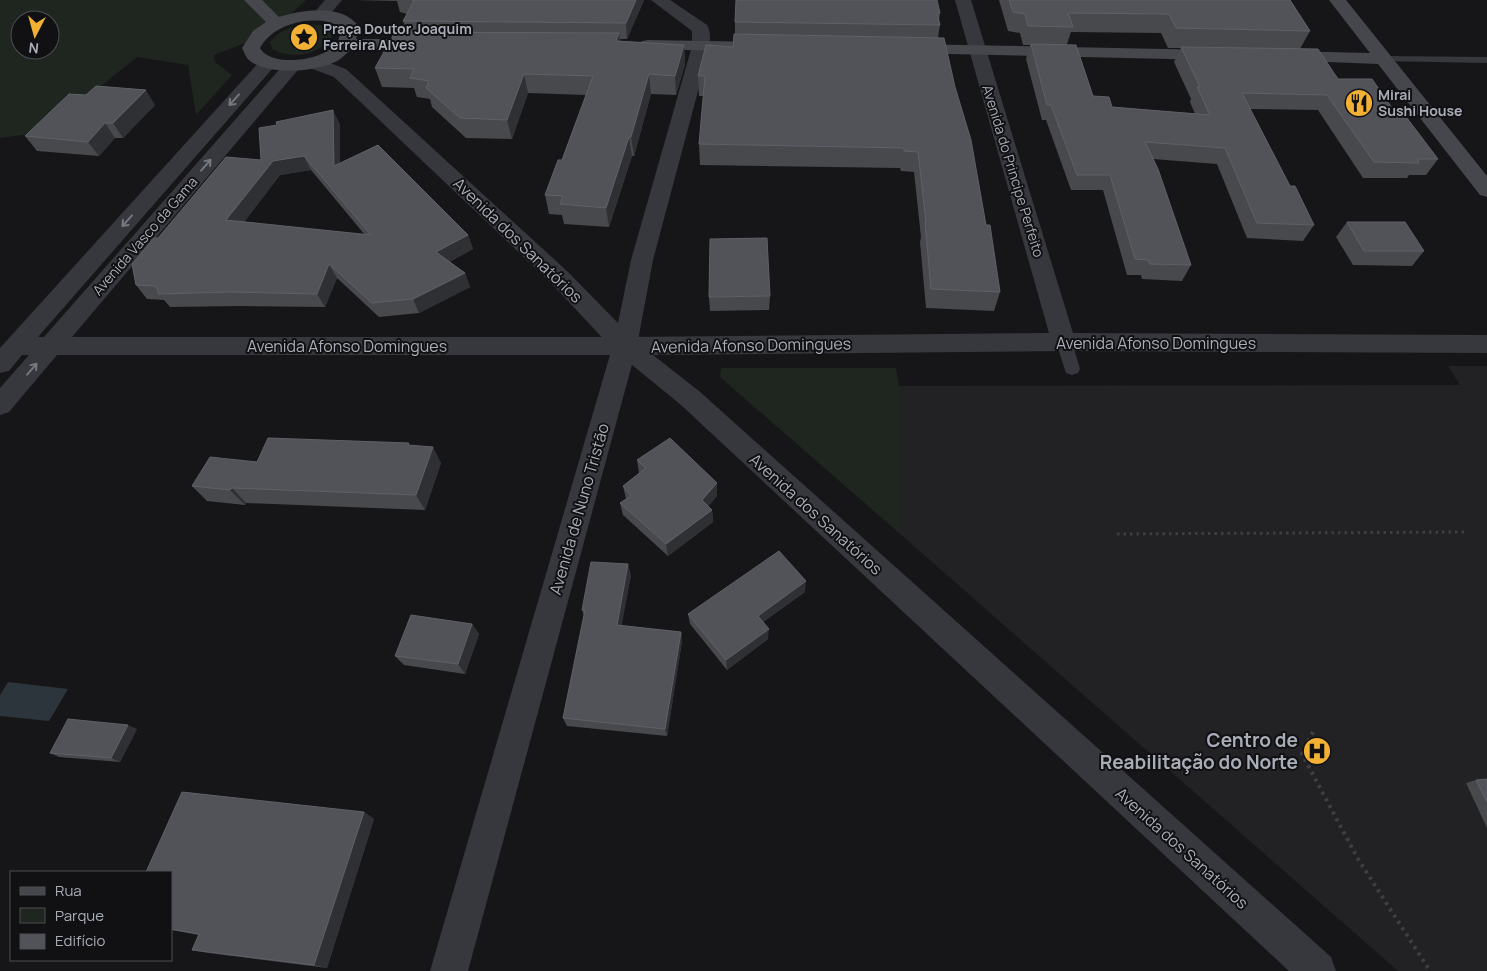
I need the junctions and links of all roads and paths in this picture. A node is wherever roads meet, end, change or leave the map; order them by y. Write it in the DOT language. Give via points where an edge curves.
graph roads {
  1 [pos="252,0"];
  2 [pos="334,0"];
  3 [pos="659,0"];
  4 [pos="963,0"];
  5 [pos="1338,0"];
  6 [pos="319,16"];
  7 [pos="277,24"];
  8 [pos="346,44"];
  9 [pos="445,44"];
  10 [pos="632,45"];
  11 [pos="701,46"];
  12 [pos="790,47"];
  13 [pos="888,49"];
  14 [pos="977,50"];
  15 [pos="1232,55"];
  16 [pos="1272,56"];
  17 [pos="1384,59"];
  18 [pos="1487,60"];
  19 [pos="313,63"];
  20 [pos="267,64"];
  21 [pos="291,67"];
  22 [pos="1487,190"];
  23 [pos="1064,342"];
  24 [pos="1487,344"];
  25 [pos="16,346"];
  26 [pos="625,346"];
  27 [pos="50,347"];
  28 [pos="0,364"];
  29 [pos="1072,369"];
  30 [pos="0,406"];
  31 [pos="1465,532"];
  32 [pos="1117,534"];
  33 [pos="1313,732"];
  34 [pos="449,971"];
  35 [pos="1317,971"];
  36 [pos="1430,971"];
  1 -- 7 [label="main road"];
  2 -- 6 [label="street"];
  3 -- 11 [label="street" via="701,29"];
  4 -- 14 [label="street, Avenida do Principe Perfeito"];
  5 -- 17 [label="main road"];
  6 -- 7 [label="main road" via="289,18"];
  6 -- 8 [label="main road" via="344,21 350,27 351,36"];
  7 -- 20 [label="main road" via="256,37 252,45 252,53"];
  8 -- 9 [label="main road"];
  8 -- 19 [label="main road" via="327,58"];
  10 -- 11 [label="main road"];
  11 -- 12 [label="main road"];
  11 -- 26 [label="street, Avenida de Nuno Tristão" via="642,260"];
  13 -- 14 [label="main road"];
  14 -- 15 [label="main road"];
  14 -- 23 [label="street, Avenida do Principe Perfeito"];
  16 -- 17 [label="main road"];
  17 -- 18 [label="lane"];
  17 -- 22 [label="main road"];
  19 -- 21 [label="main road"];
  19 -- 26 [label="street, Avenida dos Sanatórios" via="340,73 559,277"];
  20 -- 21 [label="main road"];
  20 -- 25 [label="street, Avenida Vasco da Gama, one-way"];
  27 -- 21 [label="street, Avenida Vasco da Gama, one-way"];
  23 -- 24 [label="street, Avenida Afonso Domingues"];
  23 -- 26 [label="street, Avenida Afonso Domingues"];
  23 -- 29 [label="lane"];
  25 -- 27 [label="street, Avenida Afonso Domingues"];
  25 -- 28 [label="street, Avenida Vasco da Gama"];
  26 -- 27 [label="street, Avenida Afonso Domingues"];
  26 -- 34 [label="street, Avenida de Nuno Tristão"];
  26 -- 35 [label="street, Avenida dos Sanatórios" via="690,398"];
  30 -- 27 [label="street, Avenida Vasco da Gama, one-way"];
  31 -- 32 [label="path"];
  33 -- 36 [label="path" via="1302,754 1358,859"];
}
